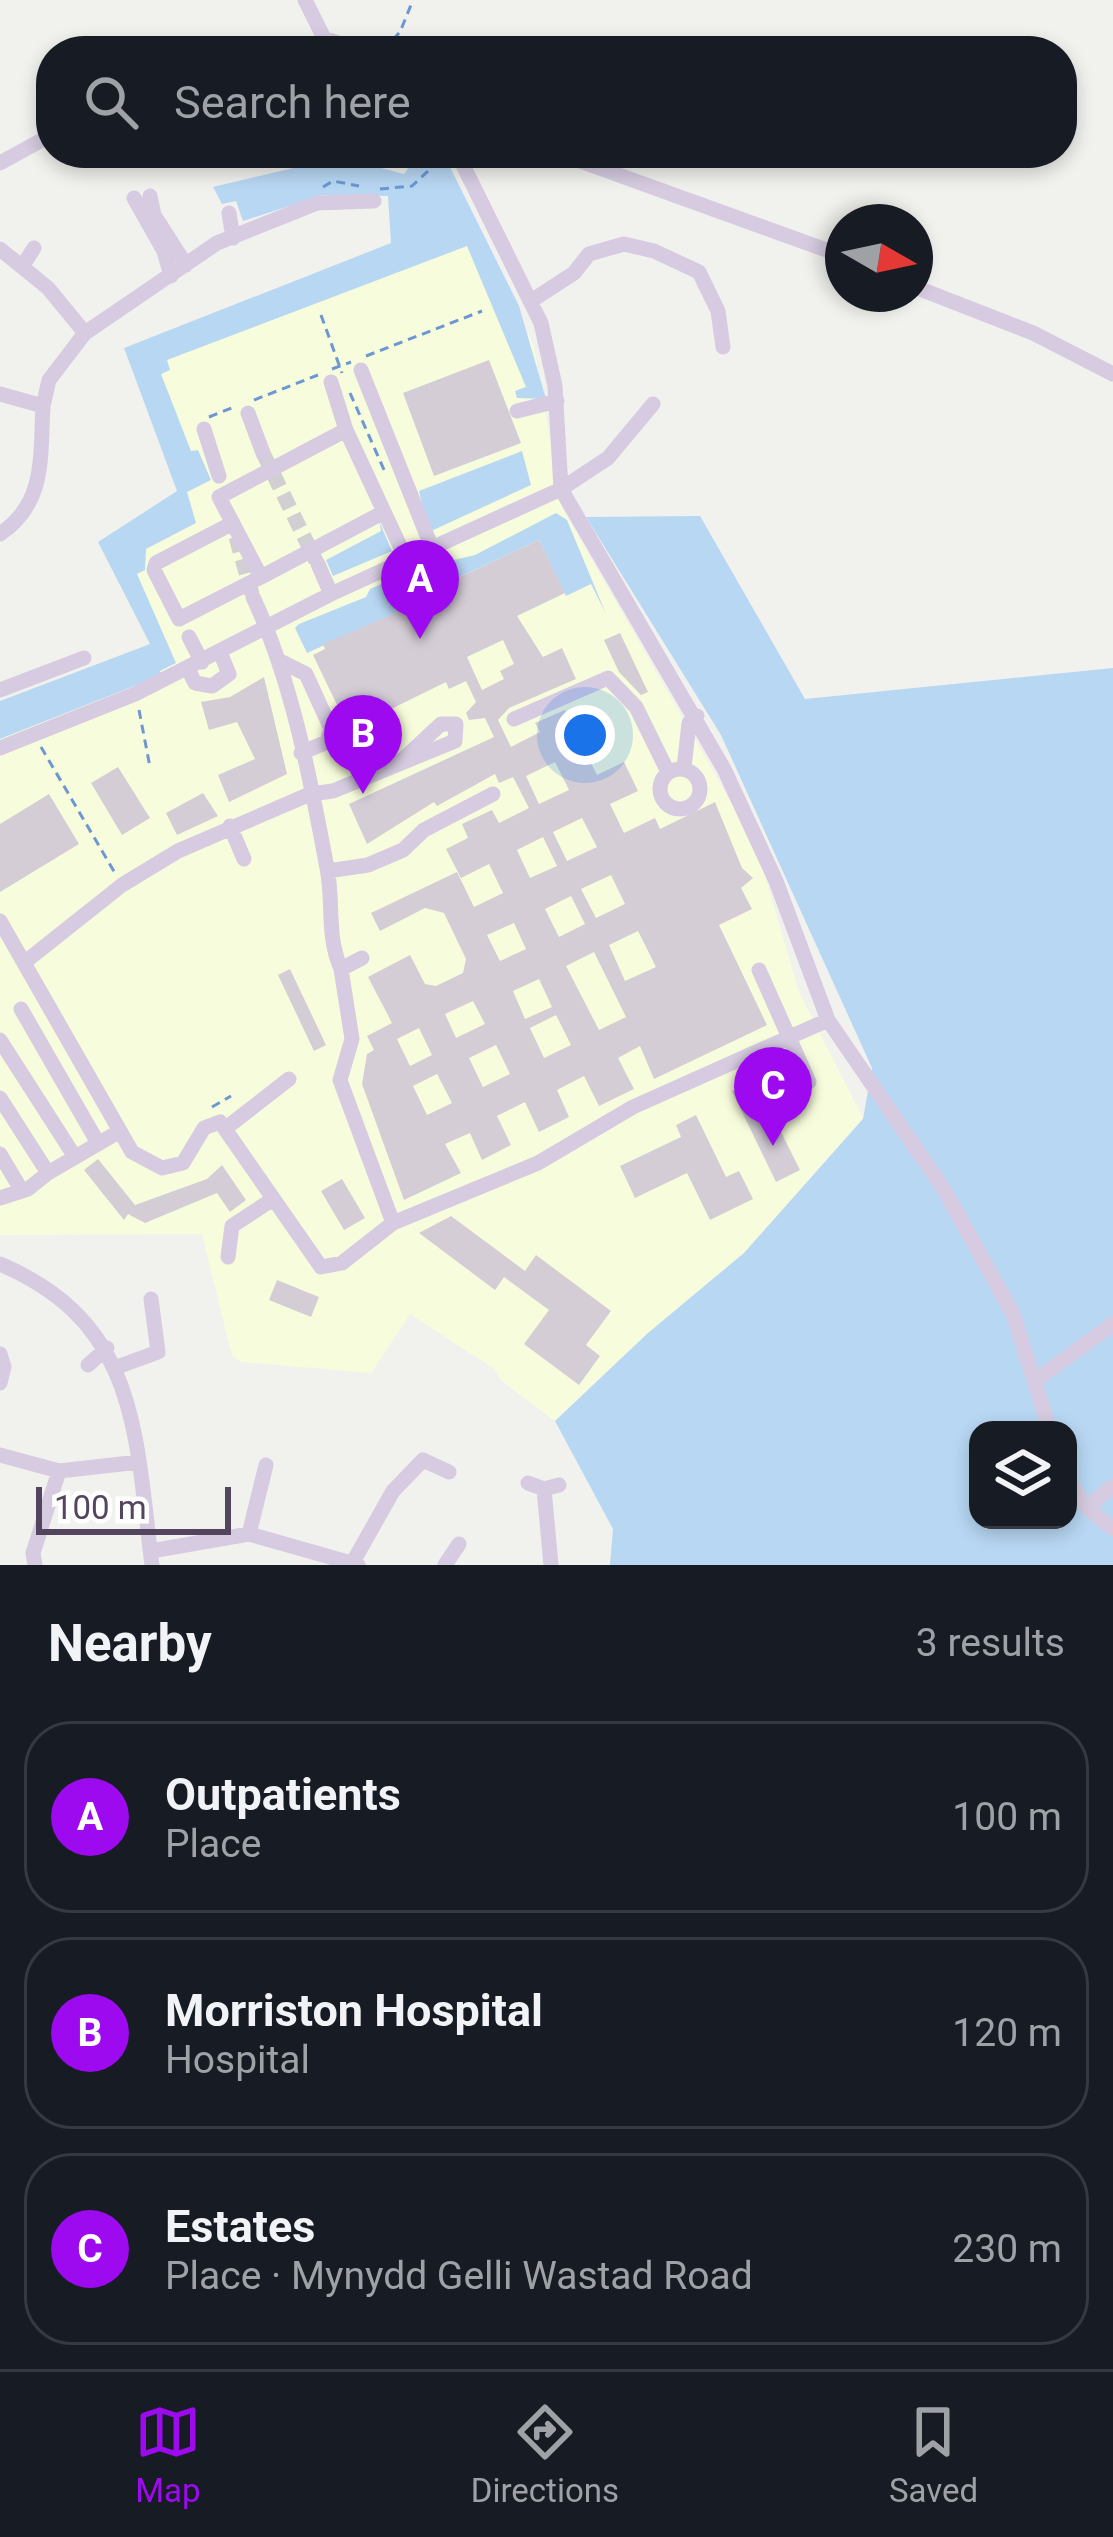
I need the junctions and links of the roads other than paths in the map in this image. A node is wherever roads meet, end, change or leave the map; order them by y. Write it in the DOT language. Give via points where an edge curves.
graph roads {
  1 [pos="305,0"];
  2 [pos="323,36"];
  3 [pos="36,143"];
  4 [pos="0,163"];
  5 [pos="465,168"];
  6 [pos="600,168"];
  7 [pos="374,202"];
  8 [pos="229,213"];
  9 [pos="233,238"];
  10 [pos="34,248"];
  11 [pos="825,249"];
  12 [pos="0,250"];
  13 [pos="186,265"];
  14 [pos="22,267"];
  15 [pos="171,276"];
  16 [pos="933,294"];
  17 [pos="531,301"];
  18 [pos="85,332"];
  19 [pos="723,346"];
  20 [pos="361,370"];
  21 [pos="335,374"];
  22 [pos="1113,374"];
  23 [pos="0,394"];
  24 [pos="556,401"];
  25 [pos="653,404"];
  26 [pos="43,406"];
  27 [pos="517,411"];
  28 [pos="248,413"];
  29 [pos="204,424"];
  30 [pos="346,430"];
  31 [pos="263,453"];
  32 [pos="219,476"];
  33 [pos="561,489"];
  34 [pos="384,512"];
  35 [pos="233,523"];
  36 [pos="0,534"];
  37 [pos="420,554"];
  38 [pos="318,564"];
  39 [pos="261,577"];
  40 [pos="331,594"];
  41 [pos="253,597"];
  42 [pos="267,628"];
  43 [pos="189,637"];
  44 [pos="220,652"];
  45 [pos="84,658"];
  46 [pos="280,661"];
  47 [pos="195,665"];
  48 [pos="0,691"];
  49 [pos="697,716"];
  50 [pos="514,719"];
  51 [pos="0,748"];
  52 [pos="301,752"];
  53 [pos="399,763"];
  54 [pos="310,794"];
  55 [pos="493,794"];
  56 [pos="230,826"];
  57 [pos="244,859"];
  58 [pos="328,871"];
  59 [pos="0,921"];
  60 [pos="362,958"];
  61 [pos="25,962"];
  62 [pos="341,969"];
  63 [pos="759,970"];
  64 [pos="20,1009"];
  65 [pos="828,1020"];
  66 [pos="790,1039"];
  67 [pos="0,1040"];
  68 [pos="289,1079"];
  69 [pos="809,1082"];
  70 [pos="0,1098"];
  71 [pos="226,1128"];
  72 [pos="120,1131"];
  73 [pos="98,1143"];
  74 [pos="0,1154"];
  75 [pos="75,1157"];
  76 [pos="48,1173"];
  77 [pos="22,1191"];
  78 [pos="0,1198"];
  79 [pos="270,1201"];
  80 [pos="393,1223"];
  81 [pos="228,1257"];
  82 [pos="0,1264"];
  83 [pos="151,1299"];
  84 [pos="1113,1324"];
  85 [pos="107,1348"];
  86 [pos="0,1354"];
  87 [pos="88,1365"];
  88 [pos="118,1367"];
  89 [pos="1036,1380"];
  90 [pos="0,1383"];
  91 [pos="1047,1421"];
  92 [pos="0,1454"];
  93 [pos="139,1462"];
  94 [pos="266,1465"];
  95 [pos="59,1471"];
  96 [pos="449,1472"];
  97 [pos="544,1486"];
  98 [pos="1113,1486"];
  99 [pos="1077,1493"];
  100 [pos="1087,1508"];
  101 [pos="1113,1528"];
  102 [pos="249,1534"];
  103 [pos="459,1544"];
  104 [pos="152,1558"];
  105 [pos="356,1564"];
  106 [pos="35,1565"];
  107 [pos="446,1565"];
  108 [pos="551,1565"];
  1 -- 2 [label="street"];
  3 -- 4 [label="street"];
  5 -- 17 [label="street"];
  6 -- 11 [label="street"];
  7 -- 9 [label="street" via="316,203"];
  8 -- 9 [label="street"];
  9 -- 13 [label="street"];
  10 -- 14 [label="street"];
  12 -- 14 [label="street"];
  13 -- 15 [label="street"];
  13 -- 15 [label="street" via="142,197"];
  14 -- 18 [label="street"];
  15 -- 18 [label="street"];
  16 -- 22 [label="street"];
  17 -- 19 [label="street" via="589,254 624,244 655,251 699,272 718,311"];
  17 -- 24 [label="street" via="552,360"];
  18 -- 26 [label="street" via="49,380"];
  20 -- 37 [label="street"];
  21 -- 30 [label="street"];
  23 -- 26 [label="street"];
  24 -- 27 [label="street"];
  24 -- 33 [label="street"];
  25 -- 33 [label="street" via="608,458"];
  26 -- 36 [label="street" via="39,487 22,519"];
  28 -- 31 [label="street"];
  29 -- 32 [label="street"];
  30 -- 34 [label="street"];
  30 -- 35 [label="street" via="219,497"];
  33 -- 37 [label="street"];
  33 -- 49 [label="street"];
  34 -- 37 [label="street"];
  34 -- 39 [label="street"];
  35 -- 39 [label="street"];
  35 -- 39 [label="street" via="154,571 179,619"];
  37 -- 40 [label="street"];
  38 -- 40 [label="street"];
  40 -- 42 [label="street"];
  41 -- 42 [label="street"];
  42 -- 44 [label="street"];
  42 -- 46 [label="street"];
  43 -- 47 [label="street"];
  44 -- 47 [label="street"];
  44 -- 47 [label="street" via="229,674 212,686 195,683"];
  45 -- 48 [label="street"];
  46 -- 52 [label="street"];
  46 -- 52 [label="street" via="306,674 331,730 327,742"];
  47 -- 51 [label="street"];
  49 -- 50 [label="street" via="676,770 608,678"];
  49 -- 65 [label="street" via="776,881"];
  52 -- 54 [label="street"];
  53 -- 54 [label="street"];
  54 -- 56 [label="street"];
  54 -- 58 [label="street"];
  55 -- 58 [label="street" via="403,850"];
  56 -- 57 [label="street"];
  56 -- 61 [label="street" via="122,885"];
  58 -- 62 [label="street" via="332,948"];
  59 -- 61 [label="street"];
  60 -- 62 [label="street"];
  61 -- 72 [label="street"];
  62 -- 80 [label="street" via="352,1039 340,1080"];
  63 -- 66 [label="street"];
  64 -- 73 [label="street"];
  65 -- 66 [label="street"];
  65 -- 89 [label="street" via="945,1191 1013,1314"];
  66 -- 69 [label="street"];
  66 -- 80 [label="street" via="633,1107 538,1163"];
  67 -- 75 [label="street"];
  68 -- 71 [label="street"];
  70 -- 76 [label="street"];
  71 -- 72 [label="street" via="204,1128 189,1157 162,1168 132,1152"];
  71 -- 79 [label="street"];
  72 -- 73 [label="street"];
  73 -- 75 [label="street"];
  74 -- 77 [label="street"];
  75 -- 76 [label="street"];
  76 -- 77 [label="street"];
  77 -- 78 [label="street"];
  79 -- 80 [label="street" via="321,1267 342,1263"];
  79 -- 81 [label="street" via="232,1226"];
  82 -- 85 [label="street" via="67,1302"];
  83 -- 88 [label="street" via="158,1352"];
  84 -- 89 [label="street"];
  85 -- 87 [label="street"];
  85 -- 88 [label="street"];
  86 -- 90 [label="street"];
  88 -- 93 [label="street"];
  89 -- 91 [label="street"];
  92 -- 95 [label="street"];
  93 -- 95 [label="street"];
  93 -- 104 [label="street"];
  94 -- 102 [label="street"];
  95 -- 106 [label="street"];
  96 -- 105 [label="street" via="423,1460 393,1491"];
  97 -- 108 [label="street"];
  98 -- 100 [label="street"];
  99 -- 100 [label="street"];
  100 -- 101 [label="street"];
  102 -- 104 [label="street"];
  102 -- 105 [label="street"];
  103 -- 107 [label="street"];
}
